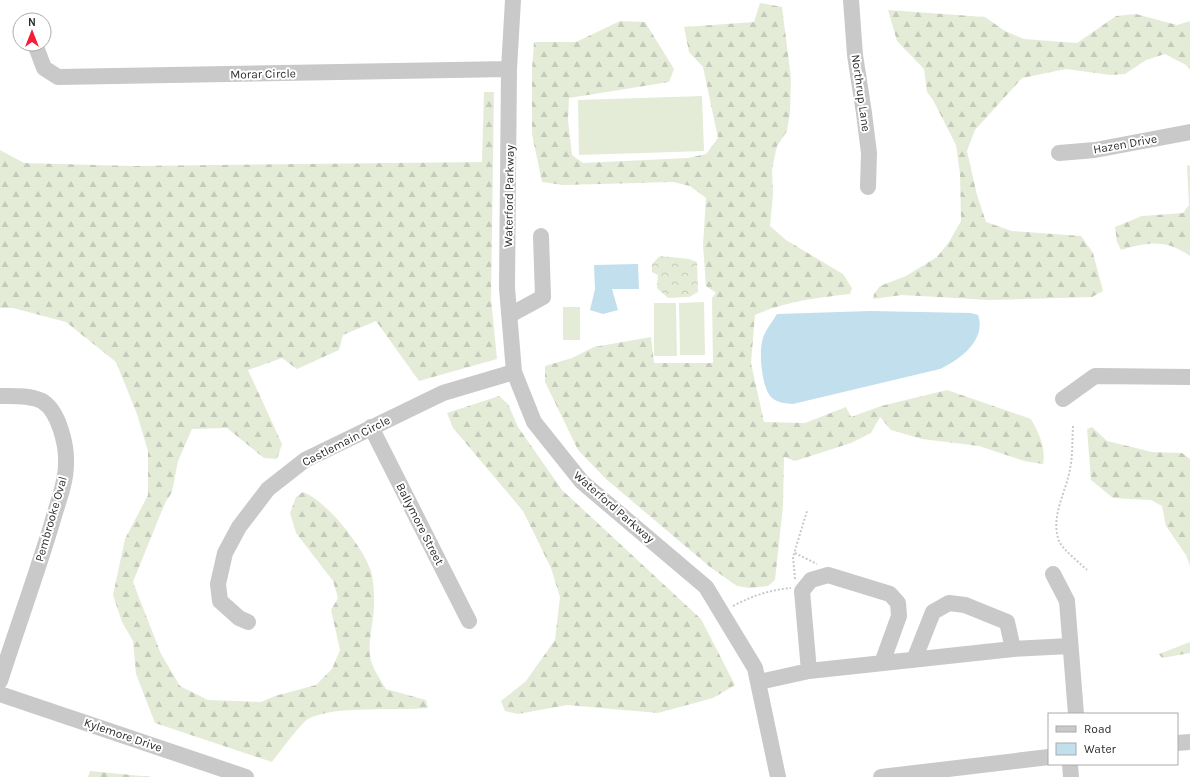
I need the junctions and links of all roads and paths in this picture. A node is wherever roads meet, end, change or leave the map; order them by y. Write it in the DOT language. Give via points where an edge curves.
graph roads {
  1 [pos="513,0"];
  2 [pos="851,0"];
  3 [pos="39,52"];
  4 [pos="509,69"];
  5 [pos="1190,132"];
  6 [pos="1059,153"];
  7 [pos="868,187"];
  8 [pos="541,236"];
  9 [pos="510,315"];
  10 [pos="514,372"];
  11 [pos="1190,376"];
  12 [pos="0,396"];
  13 [pos="1063,399"];
  14 [pos="1073,426"];
  15 [pos="371,427"];
  16 [pos="807,511"];
  17 [pos="795,553"];
  18 [pos="822,566"];
  19 [pos="1087,570"];
  20 [pos="1053,574"];
  21 [pos="795,580"];
  22 [pos="795,587"];
  23 [pos="733,606"];
  24 [pos="469,621"];
  25 [pos="248,622"];
  26 [pos="1070,646"];
  27 [pos="1013,649"];
  28 [pos="914,660"];
  29 [pos="882,663"];
  30 [pos="809,671"];
  31 [pos="0,681"];
  32 [pos="759,682"];
  33 [pos="0,694"];
  34 [pos="1076,713"];
  35 [pos="1190,742"];
  36 [pos="1178,743"];
  37 [pos="1048,757"];
  38 [pos="1070,765"];
  39 [pos="246,777"];
  40 [pos="778,777"];
  41 [pos="882,777"];
  42 [pos="1071,777"];
  1 -- 4 [label="street, Waterford Parkway"];
  2 -- 7 [label="street, Northrup Lane" via="854,55 869,153"];
  3 -- 4 [label="street, Morar Circle" via="44,68 58,77"];
  4 -- 9 [label="street, Waterford Parkway" via="507,288"];
  5 -- 6 [label="street, Hazen Drive" via="1096,150"];
  8 -- 9 [label="street" via="543,297"];
  9 -- 10 [label="street, Waterford Parkway"];
  10 -- 15 [label="street, Castlemain Circle" via="443,393"];
  10 -- 32 [label="street, Waterford Parkway" via="534,422 582,482 706,587 755,668"];
  11 -- 13 [label="street" via="1095,376"];
  12 -- 31 [label="street, Pembrooke Oval" via="21,396 42,401 56,417 64,442 66,464 63,485 46,542"];
  14 -- 19 [label="path" via="1070,469 1066,489 1059,504 1056,525 1059,543"];
  15 -- 24 [label="street, Ballymore Street"];
  15 -- 25 [label="street, Castlemain Circle" via="305,460 268,489 239,527 225,553 218,584 220,601 239,618"];
  16 -- 17 [label="path"];
  17 -- 18 [label="path"];
  17 -- 21 [label="path"];
  20 -- 26 [label="street" via="1066,601"];
  22 -- 23 [label="path" via="775,589 751,596"];
  26 -- 27 [label="street"];
  26 -- 34 [label="street"];
  27 -- 28 [label="street"];
  27 -- 28 [label="street" via="1007,622 965,605 949,603 933,612"];
  28 -- 29 [label="street"];
  29 -- 30 [label="street"];
  29 -- 30 [label="street" via="898,616 898,603 890,594 828,575 811,580 802,591"];
  30 -- 32 [label="street"];
  32 -- 40 [label="street, Waterford Parkway"];
  33 -- 39 [label="street, Kylemore Drive"];
  35 -- 36 [label="street"];
  37 -- 41 [label="street"];
  38 -- 42 [label="street"];
}
